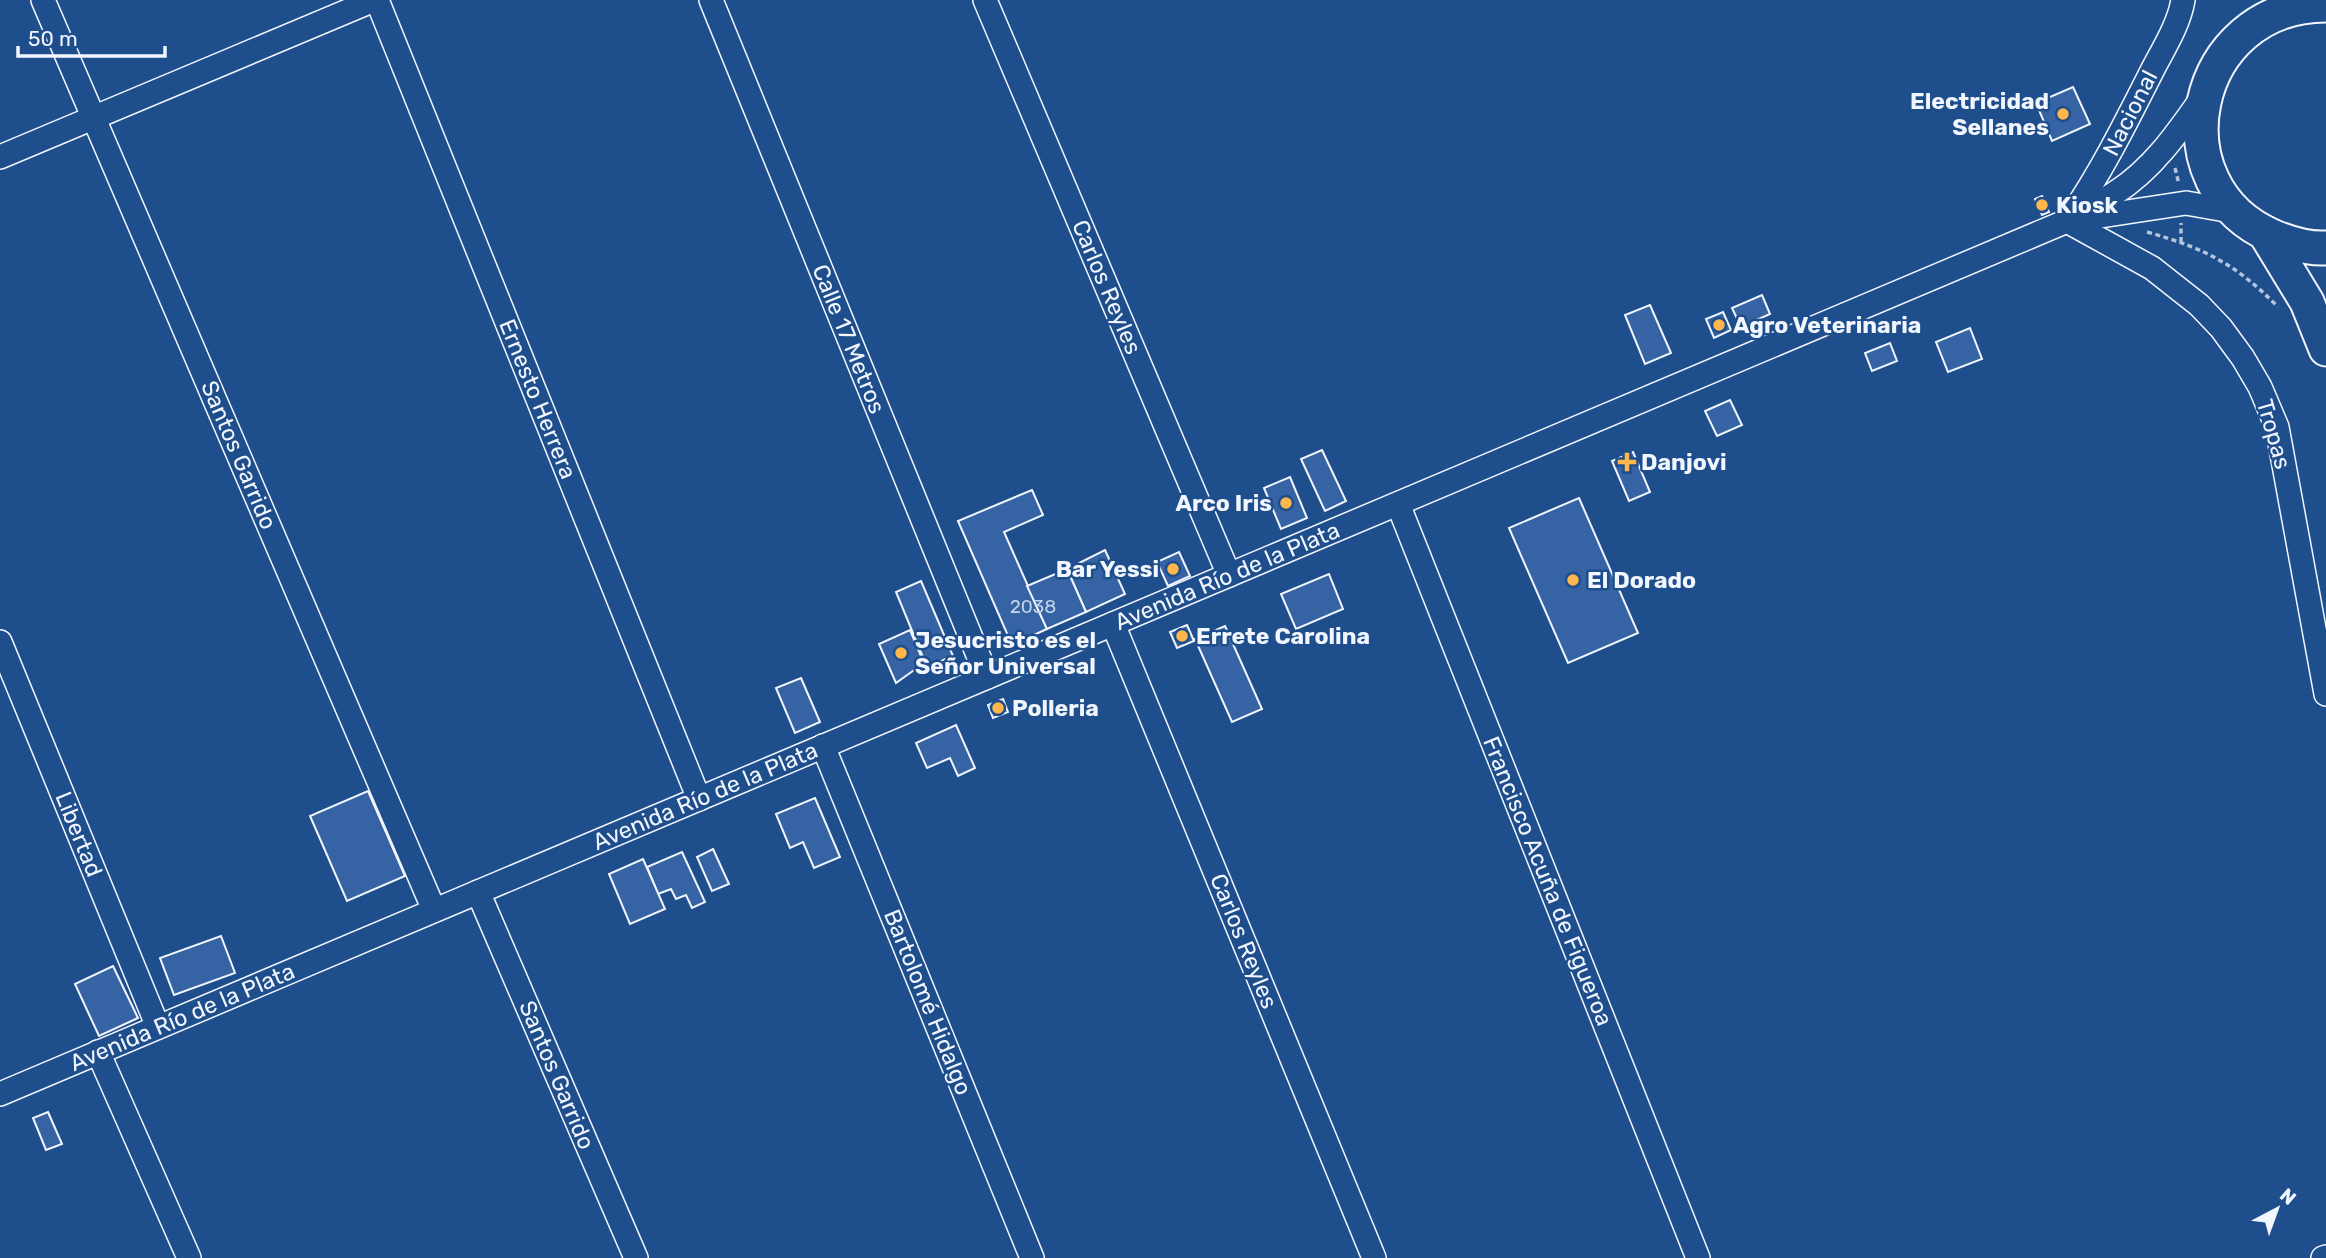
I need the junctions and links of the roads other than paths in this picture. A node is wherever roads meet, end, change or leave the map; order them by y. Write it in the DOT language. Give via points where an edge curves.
graph roads {
  1 [pos="43,0"];
  2 [pos="376,0"];
  3 [pos="711,0"];
  4 [pos="985,0"];
  5 [pos="2183,0"];
  6 [pos="2326,5"];
  7 [pos="2252,14"];
  8 [pos="2206,91"];
  9 [pos="94,117"];
  10 [pos="0,157"];
  11 [pos="2237,212"];
  12 [pos="2067,221"];
  13 [pos="2265,233"];
  14 [pos="2326,248"];
  15 [pos="2326,349"];
  16 [pos="1398,504"];
  17 [pos="1229,575"];
  18 [pos="1113,624"];
  19 [pos="0,642"];
  20 [pos="987,677"];
  21 [pos="2326,694"];
  22 [pos="823,746"];
  23 [pos="699,799"];
  24 [pos="478,892"];
  25 [pos="435,910"];
  26 [pos="158,1027"];
  27 [pos="98,1052"];
  28 [pos="0,1094"];
  29 [pos="189,1258"];
  30 [pos="636,1258"];
  31 [pos="1032,1258"];
  32 [pos="1374,1258"];
  33 [pos="1698,1258"];
  1 -- 9 [label="street, Santos Garrido"];
  2 -- 9 [label="street"];
  2 -- 23 [label="street, Ernesto Herrera"];
  3 -- 20 [label="street, Calle 17 Metros"];
  4 -- 17 [label="street, Carlos Reyles"];
  5 -- 12 [label="street, Nacional" via="2111,152"];
  6 -- 7 [label="highway"];
  7 -- 8 [label="highway"];
  8 -- 11 [label="highway" via="2201,134 2205,156 2217,186"];
  8 -- 12 [label="street, Avenida Río de la Plata" via="2146,168 2117,192"];
  9 -- 10 [label="street"];
  9 -- 25 [label="street, Santos Garrido"];
  11 -- 12 [label="street, Avenida Río de la Plata" via="2182,203"];
  11 -- 13 [label="highway"];
  12 -- 16 [label="street, Avenida Río de la Plata"];
  12 -- 21 [label="street, Tropas" via="2152,268 2199,305 2221,328 2260,387 2277,426"];
  13 -- 14 [label="highway" via="2290,244"];
  13 -- 15 [label="highway" via="2306,302"];
  16 -- 17 [label="street, Avenida Río de la Plata"];
  16 -- 33 [label="street, Francisco Acuña de Figueroa"];
  17 -- 18 [label="street, Avenida Río de la Plata"];
  18 -- 20 [label="street, Avenida Río de la Plata"];
  18 -- 32 [label="street, Carlos Reyles"];
  19 -- 26 [label="street, Libertad"];
  20 -- 22 [label="street, Avenida Río de la Plata"];
  22 -- 23 [label="street, Avenida Río de la Plata"];
  22 -- 31 [label="street, Bartolomé Hidalgo"];
  23 -- 24 [label="street, Avenida Río de la Plata"];
  24 -- 25 [label="street, Avenida Río de la Plata"];
  24 -- 30 [label="street, Santos Garrido"];
  25 -- 26 [label="street, Avenida Río de la Plata"];
  26 -- 27 [label="street, Avenida Río de la Plata"];
  27 -- 28 [label="street, Avenida Río de la Plata"];
  27 -- 29 [label="street"];
}
